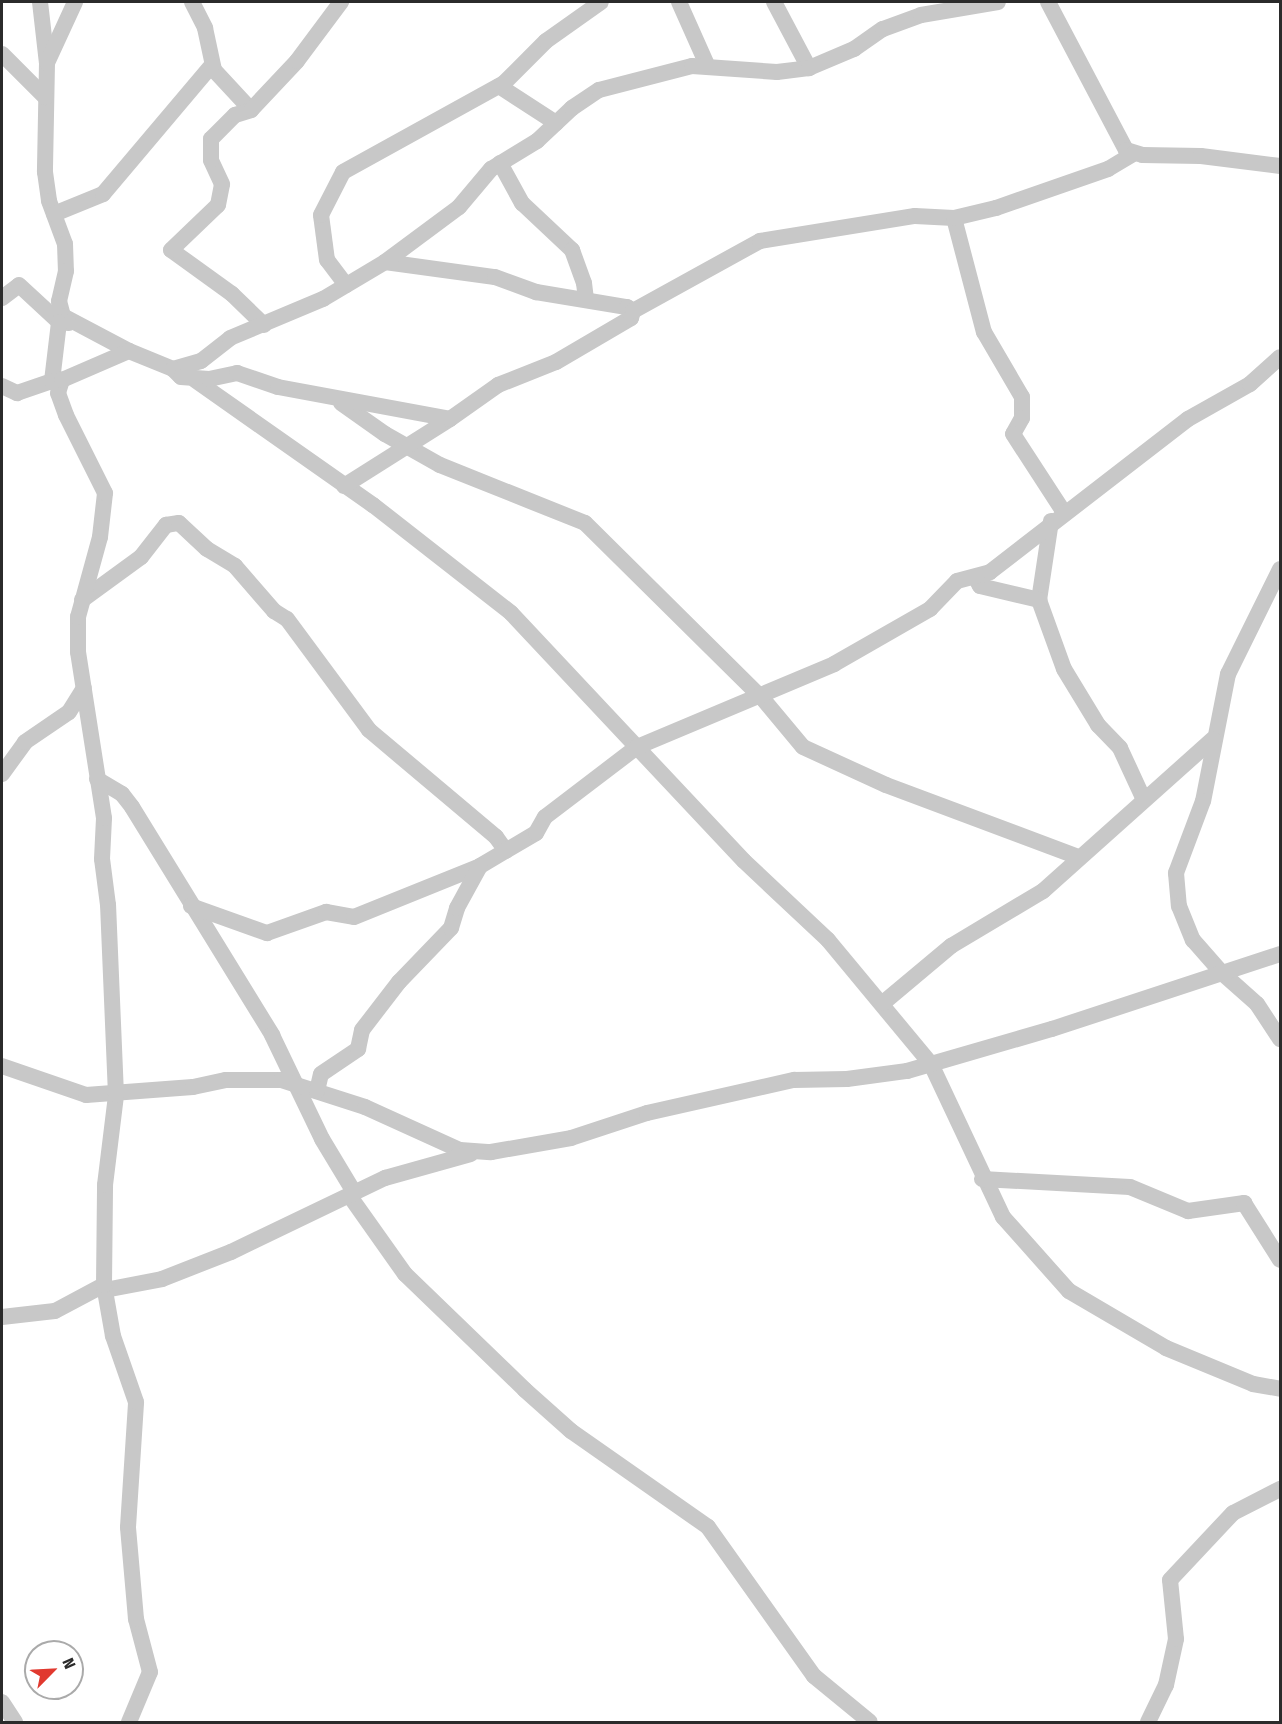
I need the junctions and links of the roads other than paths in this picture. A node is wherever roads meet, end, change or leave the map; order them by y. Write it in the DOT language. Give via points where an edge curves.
graph roads {
  1 [pos="40,2"];
  2 [pos="75,2"];
  3 [pos="341,2"];
  4 [pos="601,2"];
  5 [pos="679,2"];
  6 [pos="774,2"];
  7 [pos="909,2"];
  8 [pos="998,2"];
  9 [pos="1048,2"];
  10 [pos="196,3"];
  11 [pos="921,15"];
  12 [pos="2,54"];
  13 [pos="47,63"];
  14 [pos="212,65"];
  15 [pos="708,67"];
  16 [pos="809,68"];
  17 [pos="499,86"];
  18 [pos="45,97"];
  19 [pos="251,110"];
  20 [pos="556,123"];
  21 [pos="1133,154"];
  22 [pos="500,163"];
  23 [pos="1281,166"];
  24 [pos="54,214"];
  25 [pos="954,218"];
  26 [pos="385,262"];
  27 [pos="346,285"];
  28 [pos="2,298"];
  29 [pos="586,300"];
  30 [pos="633,311"];
  31 [pos="66,323"];
  32 [pos="264,325"];
  33 [pos="129,351"];
  34 [pos="1281,357"];
  35 [pos="173,369"];
  36 [pos="195,380"];
  37 [pos="55,383"];
  38 [pos="2,386"];
  39 [pos="338,400"];
  40 [pos="450,419"];
  41 [pos="409,447"];
  42 [pos="344,486"];
  43 [pos="1060,508"];
  44 [pos="1051,526"];
  45 [pos="1281,569"];
  46 [pos="977,581"];
  47 [pos="82,600"];
  48 [pos="1039,600"];
  49 [pos="84,688"];
  50 [pos="758,694"];
  51 [pos="1213,740"];
  52 [pos="637,747"];
  53 [pos="2,774"];
  54 [pos="97,779"];
  55 [pos="1143,800"];
  56 [pos="506,851"];
  57 [pos="1079,857"];
  58 [pos="480,866"];
  59 [pos="191,906"];
  60 [pos="1281,954"];
  61 [pos="1221,972"];
  62 [pos="883,1003"];
  63 [pos="1281,1039"];
  64 [pos="931,1064"];
  65 [pos="2,1066"];
  66 [pos="299,1085"];
  67 [pos="317,1091"];
  68 [pos="116,1095"];
  69 [pos="471,1154"];
  70 [pos="982,1179"];
  71 [pos="352,1193"];
  72 [pos="1281,1260"];
  73 [pos="105,1287"];
  74 [pos="2,1317"];
  75 [pos="1281,1389"];
  76 [pos="1281,1489"];
  77 [pos="2,1702"];
  78 [pos="15,1722"];
  79 [pos="129,1722"];
  80 [pos="870,1722"];
  81 [pos="1148,1722"];
  1 -- 13 [label="street"];
  2 -- 13 [label="street"];
  3 -- 19 [label="street" via="297,61"];
  4 -- 17 [label="street" via="546,41"];
  5 -- 15 [label="street"];
  6 -- 16 [label="street"];
  7 -- 11 [label="street"];
  8 -- 11 [label="street"];
  9 -- 21 [label="street" via="1121,144"];
  10 -- 14 [label="street"];
  11 -- 16 [label="street" via="883,29 854,49"];
  12 -- 18 [label="street"];
  13 -- 18 [label="street"];
  14 -- 19 [label="street"];
  14 -- 24 [label="street" via="103,194"];
  15 -- 16 [label="street" via="777,72"];
  15 -- 20 [label="street" via="663,71 599,90"];
  17 -- 20 [label="street"];
  17 -- 27 [label="street" via="343,172 321,215 327,260"];
  18 -- 24 [label="street" via="45,172"];
  19 -- 32 [label="street" via="235,115 211,139 211,160 222,184 218,206 171,250 232,294"];
  20 -- 22 [label="street" via="537,141"];
  21 -- 23 [label="street" via="1201,156"];
  21 -- 25 [label="street" via="1100,172 996,208"];
  22 -- 26 [label="street" via="475,183 459,207"];
  22 -- 29 [label="street" via="522,204 573,250"];
  24 -- 31 [label="street" via="65,253 66,271 59,301"];
  25 -- 30 [label="street" via="915,216 760,241"];
  25 -- 43 [label="street" via="984,332 1022,397 1022,418 1013,434"];
  26 -- 27 [label="street"];
  26 -- 29 [label="street" via="454,269 495,277 536,292"];
  27 -- 32 [label="street"];
  28 -- 31 [label="street" via="19,285"];
  29 -- 30 [label="street"];
  30 -- 40 [label="street" via="631,318 556,362 498,385"];
  31 -- 33 [label="street"];
  31 -- 37 [label="street"];
  32 -- 35 [label="street" via="230,338 201,361"];
  33 -- 35 [label="street"];
  33 -- 37 [label="street"];
  34 -- 43 [label="street" via="1250,384 1188,419"];
  35 -- 36 [label="street" via="182,377"];
  36 -- 39 [label="street" via="237,373"];
  36 -- 42 [label="street"];
  37 -- 38 [label="street" via="17,393"];
  37 -- 47 [label="street" via="70,425 105,493 100,537"];
  39 -- 40 [label="street"];
  39 -- 41 [label="street"];
  40 -- 41 [label="street"];
  41 -- 42 [label="street"];
  41 -- 50 [label="street" via="509,495 576,516"];
  42 -- 52 [label="street" via="503,606"];
  43 -- 44 [label="street"];
  44 -- 46 [label="street"];
  44 -- 48 [label="street"];
  45 -- 51 [label="street" via="1228,674"];
  46 -- 48 [label="street"];
  46 -- 50 [label="street" via="957,582 936,603 834,664"];
  47 -- 49 [label="street" via="78,652"];
  47 -- 56 [label="street" via="141,557 166,525 179,524 207,549 235,566 274,611 287,619 369,730 496,837"];
  48 -- 55 [label="street" via="1064,669 1098,724 1120,748"];
  49 -- 53 [label="street" via="69,712 26,741"];
  49 -- 54 [label="street"];
  50 -- 52 [label="street"];
  50 -- 57 [label="street" via="797,741 812,752 886,785"];
  51 -- 55 [label="street"];
  51 -- 61 [label="street" via="1203,801 1195,830 1179,863 1177,888 1185,927"];
  52 -- 56 [label="street" via="545,817 536,833"];
  52 -- 62 [label="street" via="744,861 828,940"];
  54 -- 59 [label="street" via="122,794"];
  54 -- 68 [label="street" via="104,818 102,859 108,905"];
  55 -- 57 [label="street"];
  56 -- 58 [label="street"];
  57 -- 62 [label="street" via="1030,900 951,946"];
  58 -- 59 [label="street" via="354,917 327,912 267,933"];
  58 -- 67 [label="street" via="457,908 451,928 399,982 362,1030 358,1049 321,1074"];
  59 -- 66 [label="street"];
  60 -- 61 [label="street"];
  61 -- 63 [label="street" via="1257,1004"];
  61 -- 64 [label="street" via="1052,1029"];
  62 -- 64 [label="street"];
  64 -- 69 [label="street" via="888,1074 794,1080 657,1111 571,1138"];
  64 -- 70 [label="street"];
  65 -- 68 [label="street" via="71,1092"];
  66 -- 67 [label="street"];
  66 -- 68 [label="street" via="253,1078"];
  66 -- 71 [label="street" via="322,1139"];
  67 -- 69 [label="street" via="365,1107"];
  68 -- 73 [label="street" via="105,1185"];
  69 -- 71 [label="street" via="385,1178"];
  70 -- 72 [label="street" via="1130,1187 1188,1211 1244,1203"];
  70 -- 75 [label="street" via="1022,1242 1069,1291 1166,1348 1253,1384"];
  71 -- 73 [label="street" via="231,1252 162,1279"];
  71 -- 80 [label="street" via="405,1275 525,1390 571,1431 708,1527 814,1676"];
  73 -- 74 [label="street" via="55,1311"];
  73 -- 79 [label="street" via="113,1336 136,1402 128,1538 136,1619 150,1672"];
  76 -- 81 [label="street" via="1233,1513 1170,1580 1168,1591 1176,1639 1166,1685"];
  77 -- 78 [label="street"];
}
